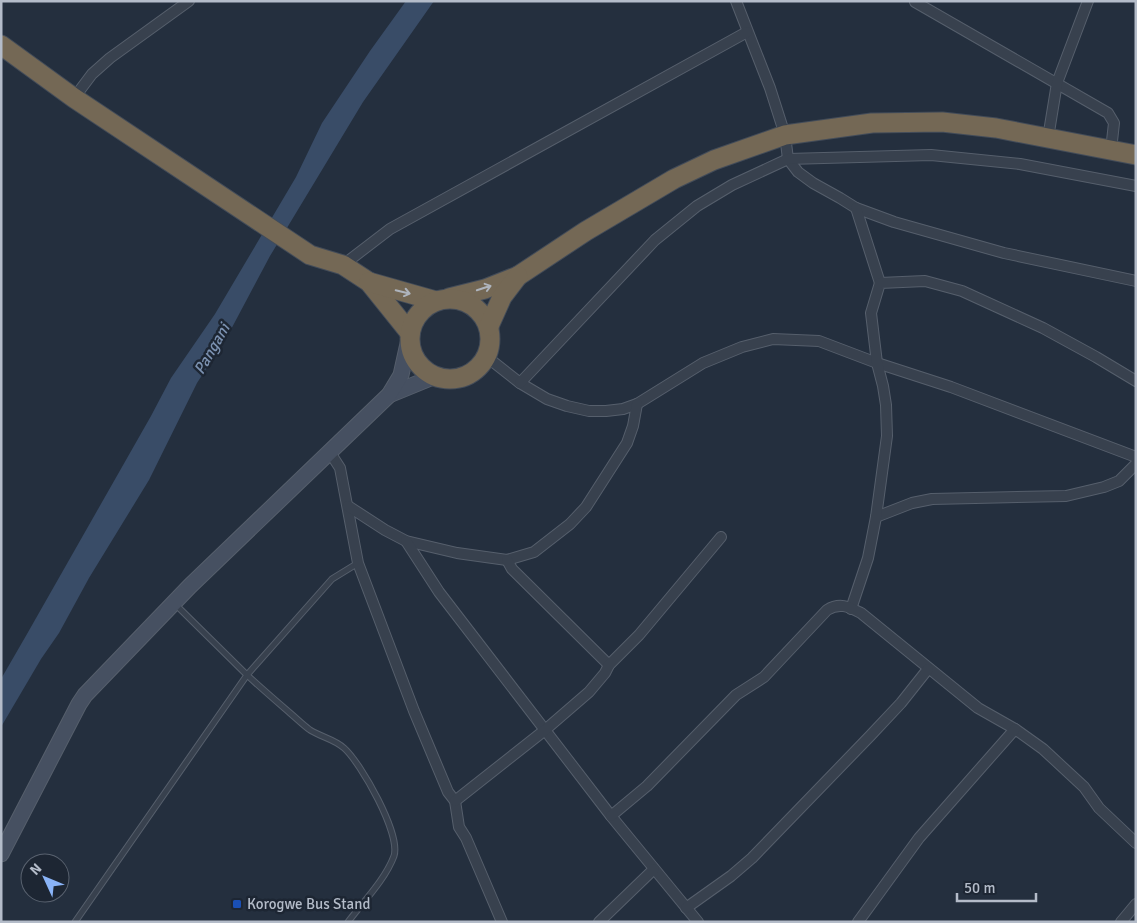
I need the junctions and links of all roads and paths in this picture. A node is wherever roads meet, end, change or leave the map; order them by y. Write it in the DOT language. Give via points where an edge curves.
graph roads {
  1 [pos="189,1"];
  2 [pos="736,1"];
  3 [pos="1088,1"];
  4 [pos="915,2"];
  5 [pos="748,32"];
  6 [pos="1,45"];
  7 [pos="1057,83"];
  8 [pos="74,98"];
  9 [pos="785,135"];
  10 [pos="1048,138"];
  11 [pos="1111,150"];
  12 [pos="1136,155"];
  13 [pos="788,159"];
  14 [pos="1136,186"];
  15 [pos="856,208"];
  16 [pos="343,265"];
  17 [pos="518,276"];
  18 [pos="1136,281"];
  19 [pos="369,282"];
  20 [pos="880,283"];
  21 [pos="443,299"];
  22 [pos="489,326"];
  23 [pos="409,336"];
  24 [pos="487,357"];
  25 [pos="876,363"];
  26 [pos="433,376"];
  27 [pos="1136,381"];
  28 [pos="520,383"];
  29 [pos="389,395"];
  30 [pos="637,404"];
  31 [pos="329,451"];
  32 [pos="1136,457"];
  33 [pos="1136,464"];
  34 [pos="348,506"];
  35 [pos="876,517"];
  36 [pos="720,536"];
  37 [pos="406,541"];
  38 [pos="507,560"];
  39 [pos="358,563"];
  40 [pos="174,602"];
  41 [pos="852,609"];
  42 [pos="608,665"];
  43 [pos="928,669"];
  44 [pos="247,675"];
  45 [pos="1015,729"];
  46 [pos="545,730"];
  47 [pos="455,801"];
  48 [pos="611,816"];
  49 [pos="1136,843"];
  50 [pos="1,854"];
  51 [pos="654,869"];
  52 [pos="1136,904"];
  53 [pos="686,908"];
  54 [pos="75,922"];
  55 [pos="348,922"];
  56 [pos="502,922"];
  57 [pos="599,922"];
  58 [pos="698,922"];
  59 [pos="858,922"];
  60 [pos="1121,922"];
  1 -- 8 [label="street" via="110,58 92,74"];
  2 -- 5 [label="street"];
  3 -- 7 [label="street"];
  4 -- 7 [label="street"];
  5 -- 9 [label="street"];
  5 -- 16 [label="street" via="390,230"];
  6 -- 8 [label="highway"];
  7 -- 10 [label="street"];
  7 -- 11 [label="street" via="1108,113 1114,123"];
  8 -- 16 [label="highway" via="310,255"];
  9 -- 10 [label="highway" via="872,123 942,122"];
  9 -- 13 [label="street"];
  9 -- 17 [label="highway" via="714,160 674,180 586,231"];
  10 -- 11 [label="highway"];
  11 -- 12 [label="highway"];
  13 -- 14 [label="street" via="931,155 1020,164"];
  13 -- 15 [label="street" via="813,183"];
  13 -- 28 [label="street" via="732,185 697,206 655,240"];
  15 -- 18 [label="street" via="1004,253"];
  15 -- 20 [label="street"];
  16 -- 19 [label="highway"];
  21 -- 17 [label="highway, one-way" via="485,289"];
  17 -- 22 [label="highway" via="502,297"];
  19 -- 21 [label="highway, one-way"];
  19 -- 23 [label="highway"];
  20 -- 25 [label="street" via="871,313"];
  20 -- 27 [label="street" via="925,281 962,291 1043,328"];
  21 -- 22 [label="highway" via="462,300 473,306"];
  21 -- 23 [label="highway" via="418,313"];
  22 -- 24 [label="highway" via="491,342"];
  23 -- 26 [label="highway" via="412,354 420,368"];
  23 -- 29 [label="main road" via="401,375"];
  24 -- 26 [label="highway" via="464,377 448,380"];
  24 -- 28 [label="street"];
  25 -- 30 [label="street" via="819,341 773,339 703,363"];
  25 -- 32 [label="street" via="951,387"];
  25 -- 35 [label="street" via="885,396 887,436"];
  26 -- 29 [label="main road"];
  28 -- 30 [label="street" via="547,399 589,411 623,409"];
  29 -- 31 [label="main road"];
  30 -- 38 [label="street" via="628,443 586,507 534,552"];
  31 -- 34 [label="street" via="340,468"];
  31 -- 40 [label="main road"];
  33 -- 35 [label="street" via="1119,481 1066,496 932,499"];
  34 -- 37 [label="street"];
  34 -- 39 [label="street"];
  35 -- 41 [label="street" via="868,558"];
  36 -- 42 [label="street" via="639,635"];
  37 -- 38 [label="street"];
  37 -- 46 [label="street" via="439,592"];
  38 -- 42 [label="street" via="512,569"];
  39 -- 44 [label="lane" via="332,579"];
  39 -- 47 [label="street" via="414,711 448,792"];
  40 -- 44 [label="lane"];
  40 -- 50 [label="main road" via="79,704"];
  41 -- 43 [label="street"];
  41 -- 48 [label="street" via="834,606 827,610 764,677 736,695 647,786"];
  42 -- 46 [label="street" via="589,692"];
  43 -- 45 [label="street" via="978,708"];
  43 -- 53 [label="street" via="901,703 752,858"];
  44 -- 54 [label="lane"];
  44 -- 55 [label="lane" via="311,731 344,747 358,763 388,822 394,854 380,880"];
  45 -- 49 [label="street" via="1084,786 1099,808"];
  45 -- 59 [label="street" via="919,838"];
  46 -- 47 [label="street"];
  46 -- 48 [label="street"];
  47 -- 56 [label="street" via="459,827"];
  48 -- 51 [label="street"];
  51 -- 53 [label="street"];
  51 -- 57 [label="street"];
  52 -- 60 [label="street"];
  53 -- 58 [label="street"];
}
